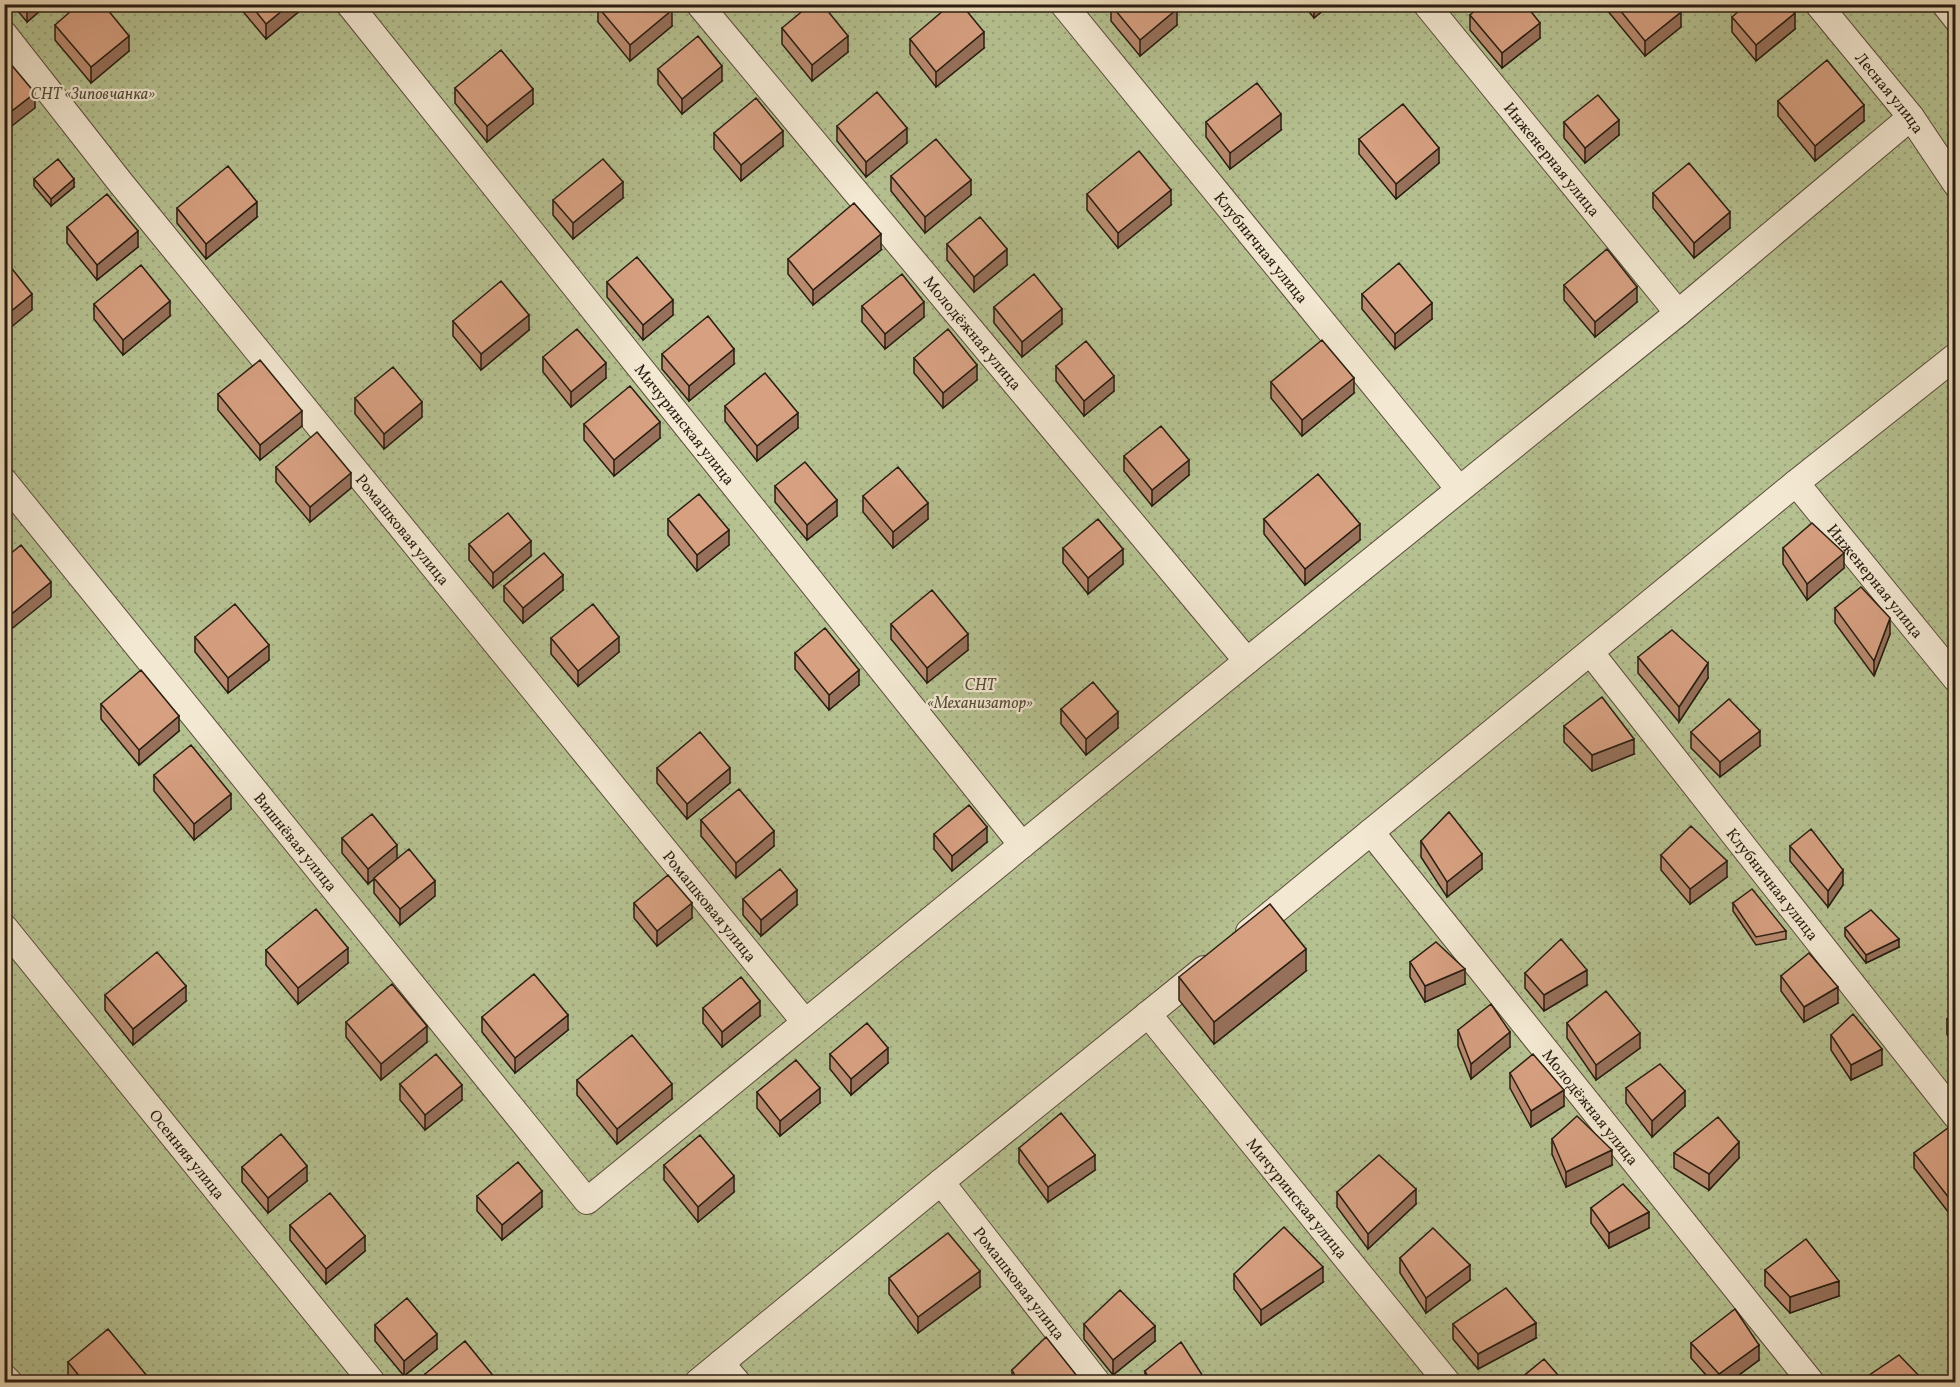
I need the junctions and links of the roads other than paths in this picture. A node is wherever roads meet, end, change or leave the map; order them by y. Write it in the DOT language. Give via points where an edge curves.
graph roads {
  1 [pos="349,4"];
  2 [pos="699,4"];
  3 [pos="1063,4"];
  4 [pos="1426,4"];
  5 [pos="1818,4"];
  6 [pos="1937,4"];
  7 [pos="1956,28"];
  8 [pos="4,34"];
  9 [pos="1911,117"];
  10 [pos="1956,184"];
  11 [pos="1678,313"];
  12 [pos="1956,356"];
  13 [pos="4,481"];
  14 [pos="1796,483"];
  15 [pos="1460,489"];
  16 [pos="1591,653"];
  17 [pos="1247,661"];
  18 [pos="1956,679"];
  19 [pos="1371,832"];
  20 [pos="1023,845"];
  21 [pos="4,927"];
  22 [pos="1148,1014"];
  23 [pos="804,1021"];
  24 [pos="1956,1116"];
  25 [pos="941,1182"];
  26 [pos="721,1363"];
  27 [pos="4,1377"];
  28 [pos="9,1383"];
  29 [pos="372,1383"];
  30 [pos="698,1383"];
  31 [pos="737,1383"];
  32 [pos="1097,1383"];
  33 [pos="1448,1383"];
  34 [pos="1811,1383"];
  1 -- 20 [label="street, Мичуринская улица"];
  2 -- 17 [label="street, Молодёжная улица"];
  3 -- 15 [label="street, Клубничная улица"];
  4 -- 11 [label="street, Инженерная улица"];
  5 -- 9 [label="street, Лесная улица"];
  6 -- 7 [label="lane"];
  8 -- 23 [label="street, Ромашковая улица" via="120,182"];
  9 -- 10 [label="street, Лесная улица"];
  9 -- 11 [label="street"];
  11 -- 15 [label="street"];
  12 -- 14 [label="street"];
  13 -- 23 [label="street, Вишнёвая улица" via="587,1201"];
  14 -- 16 [label="street"];
  14 -- 18 [label="street, Инженерная улица"];
  15 -- 17 [label="street"];
  16 -- 19 [label="street"];
  16 -- 24 [label="street, Клубничная улица"];
  17 -- 20 [label="street"];
  19 -- 22 [label="street"];
  19 -- 34 [label="street, Молодёжная улица"];
  20 -- 23 [label="street"];
  21 -- 29 [label="street, Осенняя улица"];
  22 -- 25 [label="street"];
  22 -- 33 [label="street, Мичуринская улица"];
  25 -- 26 [label="street"];
  25 -- 32 [label="street, Ромашковая улица"];
  26 -- 30 [label="street"];
  26 -- 31 [label="street"];
  27 -- 28 [label="street"];
}
